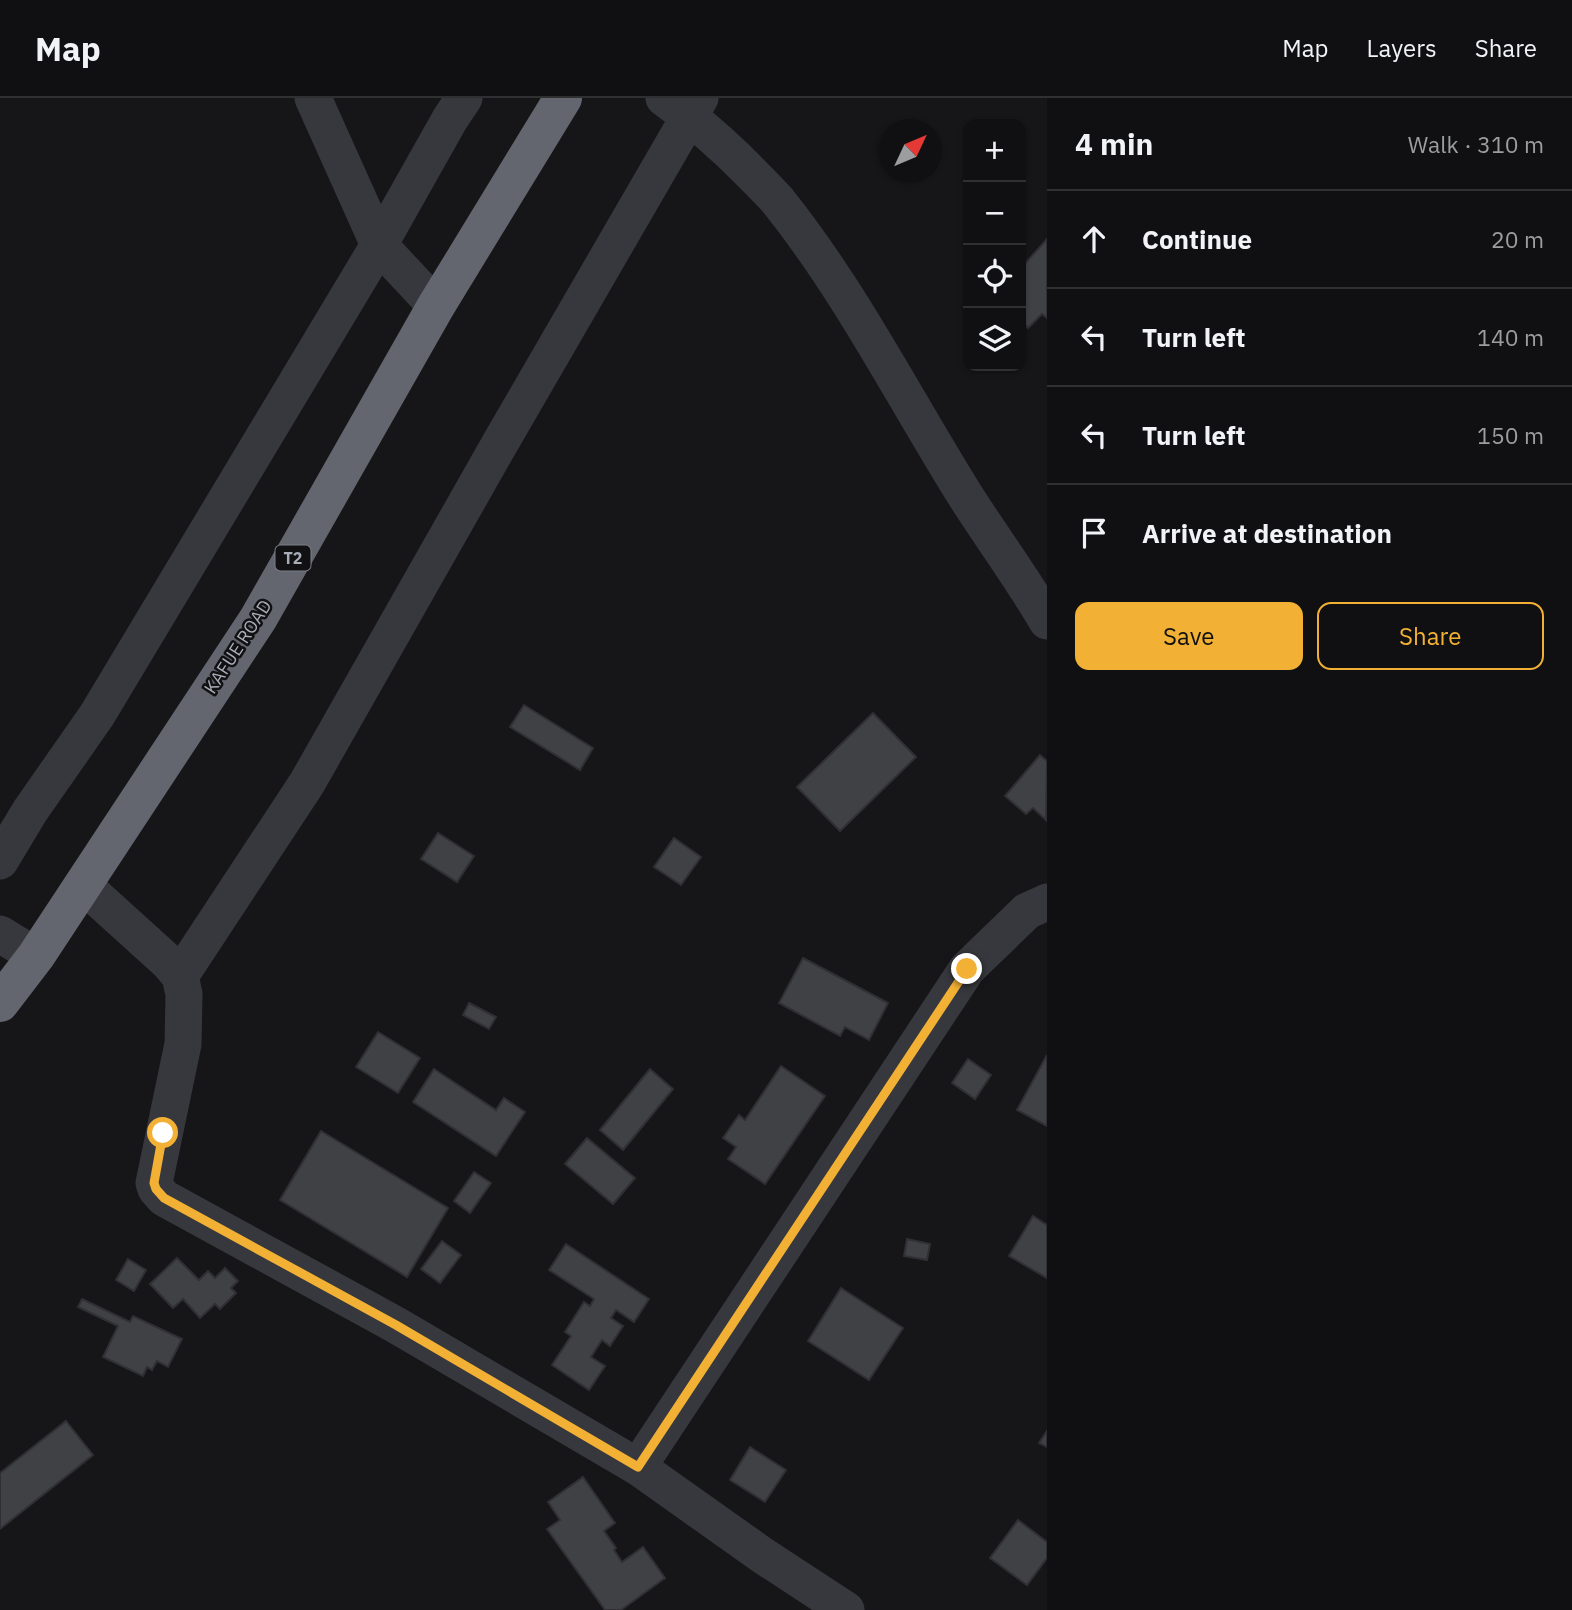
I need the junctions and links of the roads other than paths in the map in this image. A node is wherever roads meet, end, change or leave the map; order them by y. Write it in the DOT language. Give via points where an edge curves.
graph roads {
  1 [pos="313,98"];
  2 [pos="464,98"];
  3 [pos="563,98"];
  4 [pos="684,104"];
  5 [pos="379,245"];
  6 [pos="436,306"];
  7 [pos="1047,621"];
  8 [pos="0,862"];
  9 [pos="83,885"];
  10 [pos="1047,902"];
  11 [pos="0,934"];
  12 [pos="36,956"];
  13 [pos="180,976"];
  14 [pos="0,1003"];
  15 [pos="638,1467"];
  16 [pos="846,1610"];
  1 -- 5 [label="street"];
  2 -- 5 [label="street"];
  3 -- 6 [label="highway, KAFUE ROAD / T2"];
  4 -- 7 [label="street" via="776,199 824,262"];
  4 -- 13 [label="street" via="307,783"];
  5 -- 6 [label="street"];
  5 -- 8 [label="street" via="97,715"];
  6 -- 9 [label="highway, KAFUE ROAD / T2" via="258,619"];
  9 -- 12 [label="highway, KAFUE ROAD / T2"];
  9 -- 13 [label="street"];
  10 -- 15 [label="street" via="1027,911 967,969"];
  11 -- 12 [label="street"];
  12 -- 14 [label="highway, KAFUE ROAD / T2"];
  13 -- 15 [label="street" via="183,1044 154,1183 164,1198 396,1325"];
  15 -- 16 [label="street"];
}
